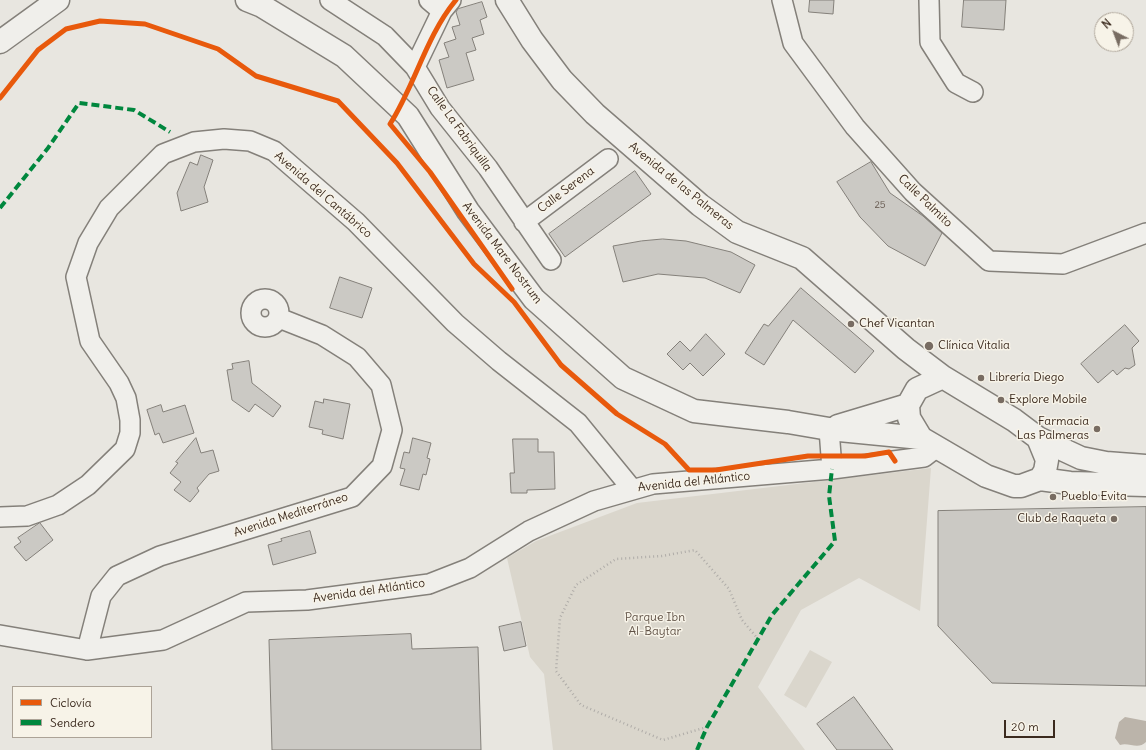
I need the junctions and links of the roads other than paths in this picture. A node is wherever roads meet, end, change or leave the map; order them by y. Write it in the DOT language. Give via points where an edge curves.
graph roads {
  1 [pos="58,0"];
  2 [pos="247,0"];
  3 [pos="330,0"];
  4 [pos="507,0"];
  5 [pos="782,0"];
  6 [pos="929,0"];
  7 [pos="441,4"];
  8 [pos="0,42"];
  9 [pos="415,67"];
  10 [pos="973,92"];
  11 [pos="608,159"];
  12 [pos="524,222"];
  13 [pos="1146,233"];
  14 [pos="551,260"];
  15 [pos="279,318"];
  16 [pos="906,349"];
  17 [pos="943,377"];
  18 [pos="912,397"];
  19 [pos="829,429"];
  20 [pos="1038,438"];
  21 [pos="929,443"];
  22 [pos="1146,466"];
  23 [pos="832,469"];
  24 [pos="1040,478"];
  25 [pos="1146,485"];
  26 [pos="632,489"];
  27 [pos="0,517"];
  28 [pos="0,635"];
  29 [pos="87,650"];
  1 -- 8 [label="street"];
  2 -- 19 [label="street, Avenida Mare Nostrum" via="262,6 344,56 408,116 468,210 534,298 623,378 694,411"];
  3 -- 9 [label="street, Calle La Fabriquilla" via="385,36"];
  4 -- 16 [label="street, Avenida de las Palmeras" via="532,40 562,80 595,114 700,205 737,232 802,258"];
  5 -- 13 [label="street, Calle Palmito" via="793,44 855,127 914,192 989,261 1063,264"];
  6 -- 10 [label="street" via="930,42 956,83"];
  7 -- 9 [label="street"];
  9 -- 12 [label="street, Calle La Fabriquilla" via="440,108 488,168"];
  11 -- 12 [label="street, Calle Serena"];
  12 -- 14 [label="street, Calle La Fabriquilla"];
  15 -- 29 [label="street, Avenida Mediterráneo" via="322,335 357,357 381,385 392,430 382,466 352,497 160,556 117,576 101,596"];
  16 -- 17 [label="street, Avenida de las Palmeras"];
  16 -- 18 [label="street"];
  17 -- 18 [label="street, Avenida Mare Nostrum"];
  17 -- 20 [label="street, Avenida de las Palmeras" via="1014,420"];
  18 -- 19 [label="street, Avenida Mare Nostrum"];
  18 -- 21 [label="street" via="909,418"];
  19 -- 21 [label="street, Avenida Mare Nostrum"];
  19 -- 23 [label="street"];
  20 -- 22 [label="street" via="1081,458"];
  20 -- 24 [label="street" via="1047,460 1045,471"];
  21 -- 23 [label="street, Avenida del Atlántico" via="924,457"];
  21 -- 24 [label="street" via="986,476 1006,484 1021,486"];
  23 -- 26 [label="street, Avenida del Atlántico" via="653,484"];
  24 -- 25 [label="street" via="1070,483"];
  26 -- 27 [label="street, Avenida del Cantábrico" via="578,423 455,323 356,222 274,151 250,141 224,139 194,142 163,154 109,208 88,243 76,277 90,341 126,398 130,433 125,449 88,485 58,505 27,516"];
  26 -- 29 [label="street, Avenida del Atlántico" via="594,501 528,531 470,568 429,584 306,600 246,602 163,640"];
  28 -- 29 [label="street, Avenida del Atlántico"];
}
